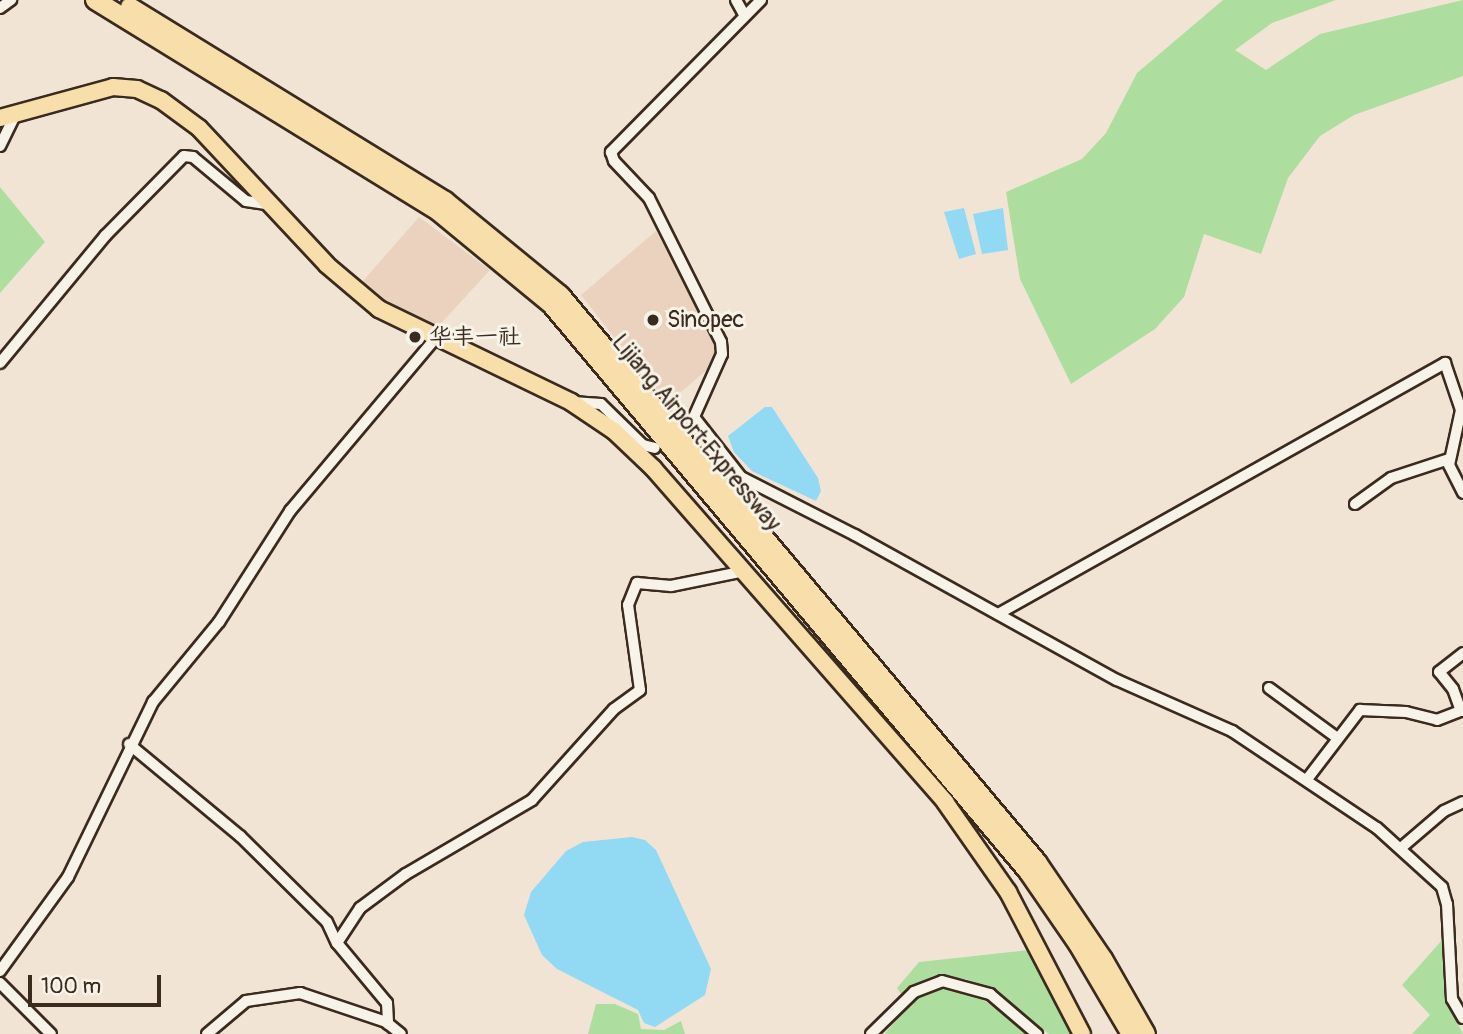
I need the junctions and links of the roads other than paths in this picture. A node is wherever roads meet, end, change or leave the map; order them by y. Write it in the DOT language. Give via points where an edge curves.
graph roads {
  1 [pos="11,0"];
  2 [pos="95,0"];
  3 [pos="118,0"];
  4 [pos="736,0"];
  5 [pos="761,0"];
  6 [pos="0,8"];
  7 [pos="745,16"];
  8 [pos="8,117"];
  9 [pos="0,146"];
  10 [pos="271,205"];
  11 [pos="435,339"];
  12 [pos="0,363"];
  13 [pos="571,402"];
  14 [pos="655,449"];
  15 [pos="1449,459"];
  16 [pos="1463,492"];
  17 [pos="1356,504"];
  18 [pos="744,571"];
  19 [pos="998,614"];
  20 [pos="1463,653"];
  21 [pos="1269,688"];
  22 [pos="1336,737"];
  23 [pos="129,744"];
  24 [pos="1308,778"];
  25 [pos="1463,802"];
  26 [pos="1402,847"];
  27 [pos="337,943"];
  28 [pos="1463,952"];
  29 [pos="1450,955"];
  30 [pos="0,971"];
  31 [pos="0,983"];
  32 [pos="1463,1018"];
  33 [pos="388,1024"];
  34 [pos="51,1034"];
  35 [pos="207,1034"];
  36 [pos="401,1034"];
  37 [pos="871,1034"];
  38 [pos="1037,1034"];
  39 [pos="1082,1034"];
  40 [pos="1131,1034"];
  41 [pos="1146,1034"];
  1 -- 6 [label="street"];
  2 -- 40 [label="highway, Lijiang Airport Expressway" via="438,211 551,304 1027,870"];
  3 -- 41 [label="highway, Lijiang Airport Expressway" via="445,201 560,295 1037,862 1096,948"];
  4 -- 7 [label="street"];
  5 -- 7 [label="street"];
  7 -- 19 [label="street" via="611,155 649,198 721,342 722,354 694,417 741,477"];
  8 -- 9 [label="street"];
  8 -- 10 [label="highway" via="95,90 137,89 190,120"];
  10 -- 11 [label="highway" via="366,299"];
  10 -- 12 [label="street" via="246,201 193,157 184,156 105,236"];
  11 -- 13 [label="highway"];
  11 -- 23 [label="street" via="290,511 219,622 153,702"];
  13 -- 14 [label="street" via="601,404 643,445"];
  13 -- 18 [label="highway" via="641,456"];
  15 -- 16 [label="street" via="1452,477"];
  15 -- 17 [label="street" via="1391,478"];
  15 -- 19 [label="street" via="1461,410 1445,363"];
  18 -- 27 [label="street" via="671,586 637,583 628,605 640,690 614,709 532,800 406,874 360,908"];
  18 -- 39 [label="highway" via="907,754 962,824 1025,921"];
  19 -- 24 [label="street" via="1117,680 1203,715"];
  20 -- 22 [label="street" via="1439,672 1453,689 1461,711 1437,720 1406,712 1360,709"];
  21 -- 22 [label="street"];
  22 -- 24 [label="street"];
  23 -- 27 [label="street" via="275,870 327,922"];
  23 -- 30 [label="street" via="68,877"];
  24 -- 26 [label="street"];
  25 -- 26 [label="street" via="1444,811"];
  26 -- 29 [label="street" via="1442,887"];
  27 -- 33 [label="street" via="385,1000"];
  28 -- 29 [label="street"];
  29 -- 32 [label="street" via="1452,999"];
  31 -- 34 [label="street"];
  33 -- 35 [label="street" via="300,993 246,1000"];
  33 -- 36 [label="street"];
  37 -- 38 [label="street" via="920,988 949,981 990,995"];
}
